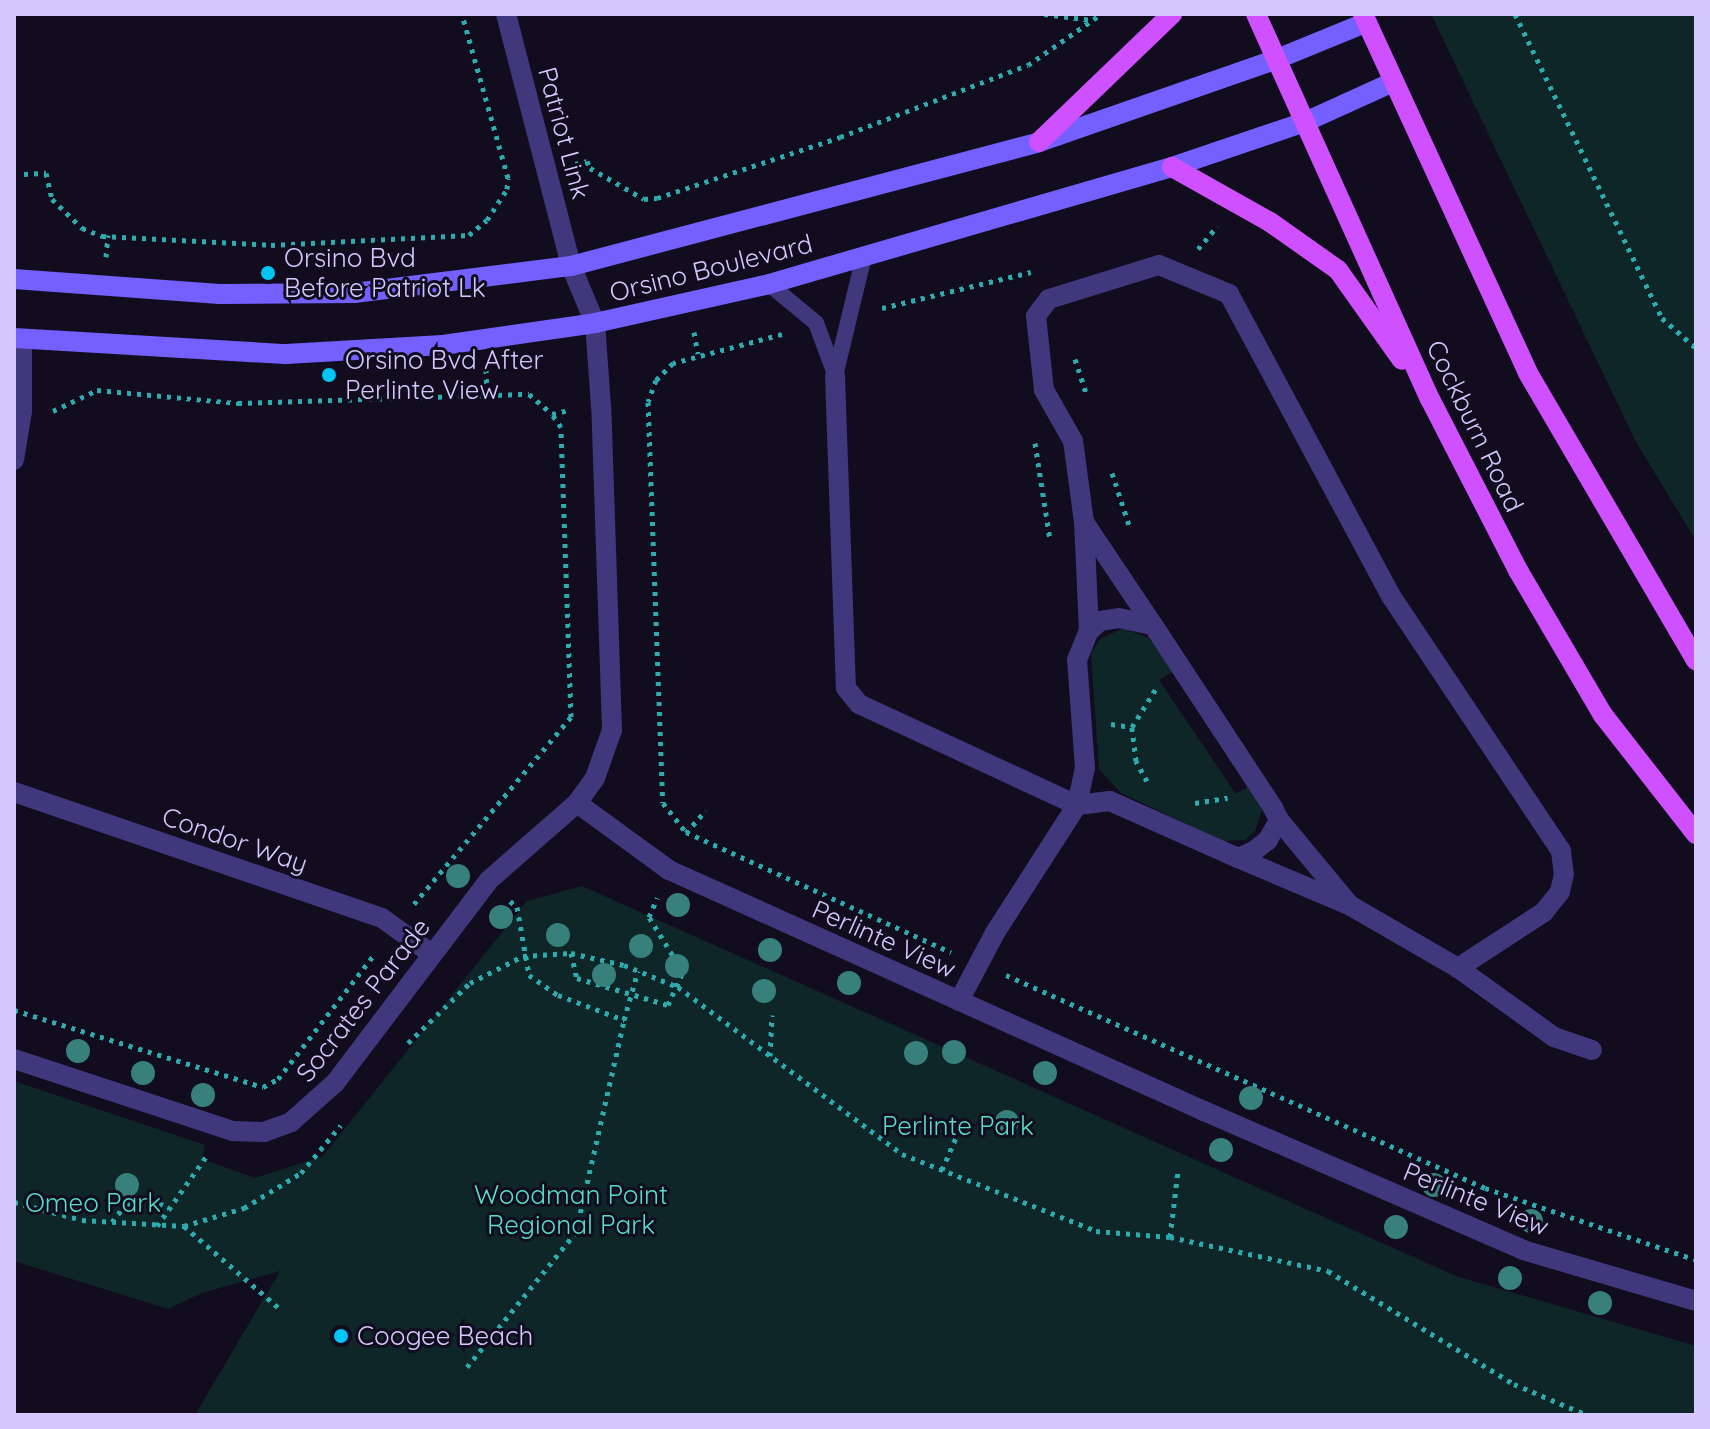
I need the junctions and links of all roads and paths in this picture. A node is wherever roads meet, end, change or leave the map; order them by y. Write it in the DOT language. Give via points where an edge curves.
graph roads {
  1 [pos="462,14"];
  2 [pos="506,14"];
  3 [pos="1044,14"];
  4 [pos="1101,14"];
  5 [pos="1172,14"];
  6 [pos="1256,14"];
  7 [pos="1515,14"];
  8 [pos="1365,18"];
  9 [pos="1093,21"];
  10 [pos="1277,59"];
  11 [pos="1393,82"];
  12 [pos="1305,122"];
  13 [pos="1039,142"];
  14 [pos="573,164"];
  15 [pos="1172,167"];
  16 [pos="24,174"];
  17 [pos="108,235"];
  18 [pos="864,256"];
  19 [pos="106,262"];
  20 [pos="571,266"];
  21 [pos="14,279"];
  22 [pos="769,284"];
  23 [pos="595,323"];
  24 [pos="693,326"];
  25 [pos="795,331"];
  26 [pos="18,338"];
  27 [pos="1696,348"];
  28 [pos="1073,352"];
  29 [pos="698,354"];
  30 [pos="485,366"];
  31 [pos="96,376"];
  32 [pos="835,376"];
  33 [pos="97,390"];
  34 [pos="487,396"];
  35 [pos="1087,397"];
  36 [pos="1430,399"];
  37 [pos="574,409"];
  38 [pos="52,411"];
  39 [pos="552,414"];
  40 [pos="1032,429"];
  41 [pos="1107,457"];
  42 [pos="14,460"];
  43 [pos="1084,522"];
  44 [pos="1131,532"];
  45 [pos="1052,555"];
  46 [pos="1153,625"];
  47 [pos="1089,631"];
  48 [pos="1696,660"];
  49 [pos="1163,683"];
  50 [pos="1150,785"];
  51 [pos="14,792"];
  52 [pos="1232,797"];
  53 [pos="1186,802"];
  54 [pos="577,803"];
  55 [pos="1077,805"];
  56 [pos="706,810"];
  57 [pos="1279,820"];
  58 [pos="686,832"];
  59 [pos="1696,834"];
  60 [pos="1238,858"];
  61 [pos="659,893"];
  62 [pos="510,900"];
  63 [pos="412,906"];
  64 [pos="1351,906"];
  65 [pos="961,941"];
  66 [pos="377,951"];
  67 [pos="571,953"];
  68 [pos="432,954"];
  69 [pos="1012,961"];
  70 [pos="1458,968"];
  71 [pos="638,971"];
  72 [pos="678,987"];
  73 [pos="631,995"];
  74 [pos="959,1001"];
  75 [pos="14,1010"];
  76 [pos="772,1015"];
  77 [pos="624,1020"];
  78 [pos="1592,1050"];
  79 [pos="770,1057"];
  80 [pos="14,1059"];
  81 [pos="964,1119"];
  82 [pos="208,1153"];
  83 [pos="942,1170"];
  84 [pos="1178,1171"];
  85 [pos="169,1208"];
  86 [pos="112,1222"];
  87 [pos="157,1226"];
  88 [pos="184,1226"];
  89 [pos="1170,1237"];
  90 [pos="1696,1260"];
  91 [pos="1696,1301"];
  92 [pos="278,1307"];
  93 [pos="467,1367"];
  94 [pos="1587,1415"];
  1 -- 17 [label="path" via="508,178 507,189 487,220 469,235 271,245"];
  2 -- 20 [label="street, Patriot Link"];
  3 -- 9 [label="path"];
  4 -- 9 [label="path"];
  5 -- 13 [label="main road"];
  6 -- 10 [label="main road, Cockburn Road"];
  7 -- 27 [label="path" via="1662,318"];
  8 -- 10 [label="main road, Orsino Boulevard"];
  8 -- 11 [label="main road"];
  9 -- 14 [label="path" via="1028,65 840,137 657,198 644,199 590,168 587,161"];
  10 -- 12 [label="main road, Cockburn Road"];
  10 -- 13 [label="main road, Orsino Boulevard"];
  11 -- 12 [label="main road, Orsino Boulevard"];
  11 -- 48 [label="main road" via="1528,373"];
  12 -- 15 [label="main road, Orsino Boulevard"];
  12 -- 36 [label="main road, Cockburn Road"];
  13 -- 20 [label="main road, Orsino Boulevard"];
  15 -- 18 [label="main road, Orsino Boulevard"];
  15 -- 36 [label="main road" via="1270,222 1338,270"];
  16 -- 17 [label="path" via="46,173 52,199 82,228"];
  17 -- 19 [label="path"];
  18 -- 22 [label="main road, Orsino Boulevard"];
  18 -- 32 [label="lane"];
  20 -- 21 [label="main road, Orsino Boulevard" via="354,293 219,294"];
  20 -- 23 [label="street"];
  22 -- 23 [label="main road, Orsino Boulevard"];
  22 -- 32 [label="lane" via="816,323"];
  23 -- 26 [label="main road, Orsino Boulevard" via="443,345 286,354"];
  23 -- 54 [label="street" via="612,730 607,756"];
  24 -- 29 [label="path"];
  25 -- 29 [label="path"];
  26 -- 42 [label="street" via="22,411"];
  28 -- 35 [label="path"];
  29 -- 58 [label="path" via="673,363 656,380 648,402 663,803"];
  30 -- 34 [label="path"];
  31 -- 33 [label="path"];
  32 -- 55 [label="street" via="846,688 859,704"];
  33 -- 34 [label="path" via="238,403"];
  33 -- 38 [label="path"];
  34 -- 39 [label="path" via="529,394"];
  36 -- 59 [label="main road, Cockburn Road" via="1519,572 1603,715"];
  37 -- 39 [label="path"];
  39 -- 63 [label="path" via="561,427 571,717"];
  40 -- 45 [label="path"];
  41 -- 44 [label="path"];
  43 -- 46 [label="street"];
  43 -- 47 [label="street"];
  43 -- 70 [label="street" via="1073,441 1044,390 1036,316 1049,299 1159,265 1229,294 1391,596 1561,851 1560,892 1544,912"];
  46 -- 47 [label="street" via="1119,618 1100,621"];
  46 -- 57 [label="street"];
  47 -- 55 [label="street" via="1077,660 1085,768"];
  49 -- 50 [label="path" via="1145,699 1132,727 1139,772"];
  51 -- 68 [label="street, Condor Way" via="382,918"];
  52 -- 53 [label="path"];
  54 -- 68 [label="street, Socrates Parade" via="489,880"];
  54 -- 74 [label="street, Perlinte View" via="669,870"];
  55 -- 60 [label="street" via="1110,801"];
  55 -- 74 [label="street" via="996,931"];
  56 -- 58 [label="path"];
  57 -- 60 [label="street" via="1268,840"];
  57 -- 64 [label="street"];
  58 -- 65 [label="path" via="953,953"];
  60 -- 64 [label="street"];
  61 -- 72 [label="path" via="649,917 683,972"];
  62 -- 77 [label="path" via="517,907 529,975 558,995"];
  64 -- 70 [label="street"];
  66 -- 75 [label="path" via="278,1079 263,1087"];
  67 -- 73 [label="path" via="577,978"];
  68 -- 80 [label="street, Socrates Parade" via="325,1094 291,1122 264,1132 215,1126"];
  69 -- 90 [label="path" via="1005,974 1014,979 1485,1188"];
  70 -- 78 [label="street" via="1554,1037"];
  71 -- 73 [label="path"];
  72 -- 73 [label="path" via="668,1005"];
  72 -- 79 [label="path"];
  73 -- 77 [label="path"];
  74 -- 91 [label="street, Perlinte View" via="1523,1250"];
  76 -- 79 [label="path"];
  77 -- 93 [label="path" via="576,1232"];
  79 -- 83 [label="path" via="902,1154"];
  81 -- 83 [label="path"];
  82 -- 85 [label="path"];
  83 -- 89 [label="path" via="1096,1231"];
  84 -- 89 [label="path"];
  85 -- 86 [label="path" via="150,1199 126,1204"];
  85 -- 87 [label="path"];
  88 -- 92 [label="path"];
  89 -- 94 [label="path" via="1328,1271 1514,1384"];
}
